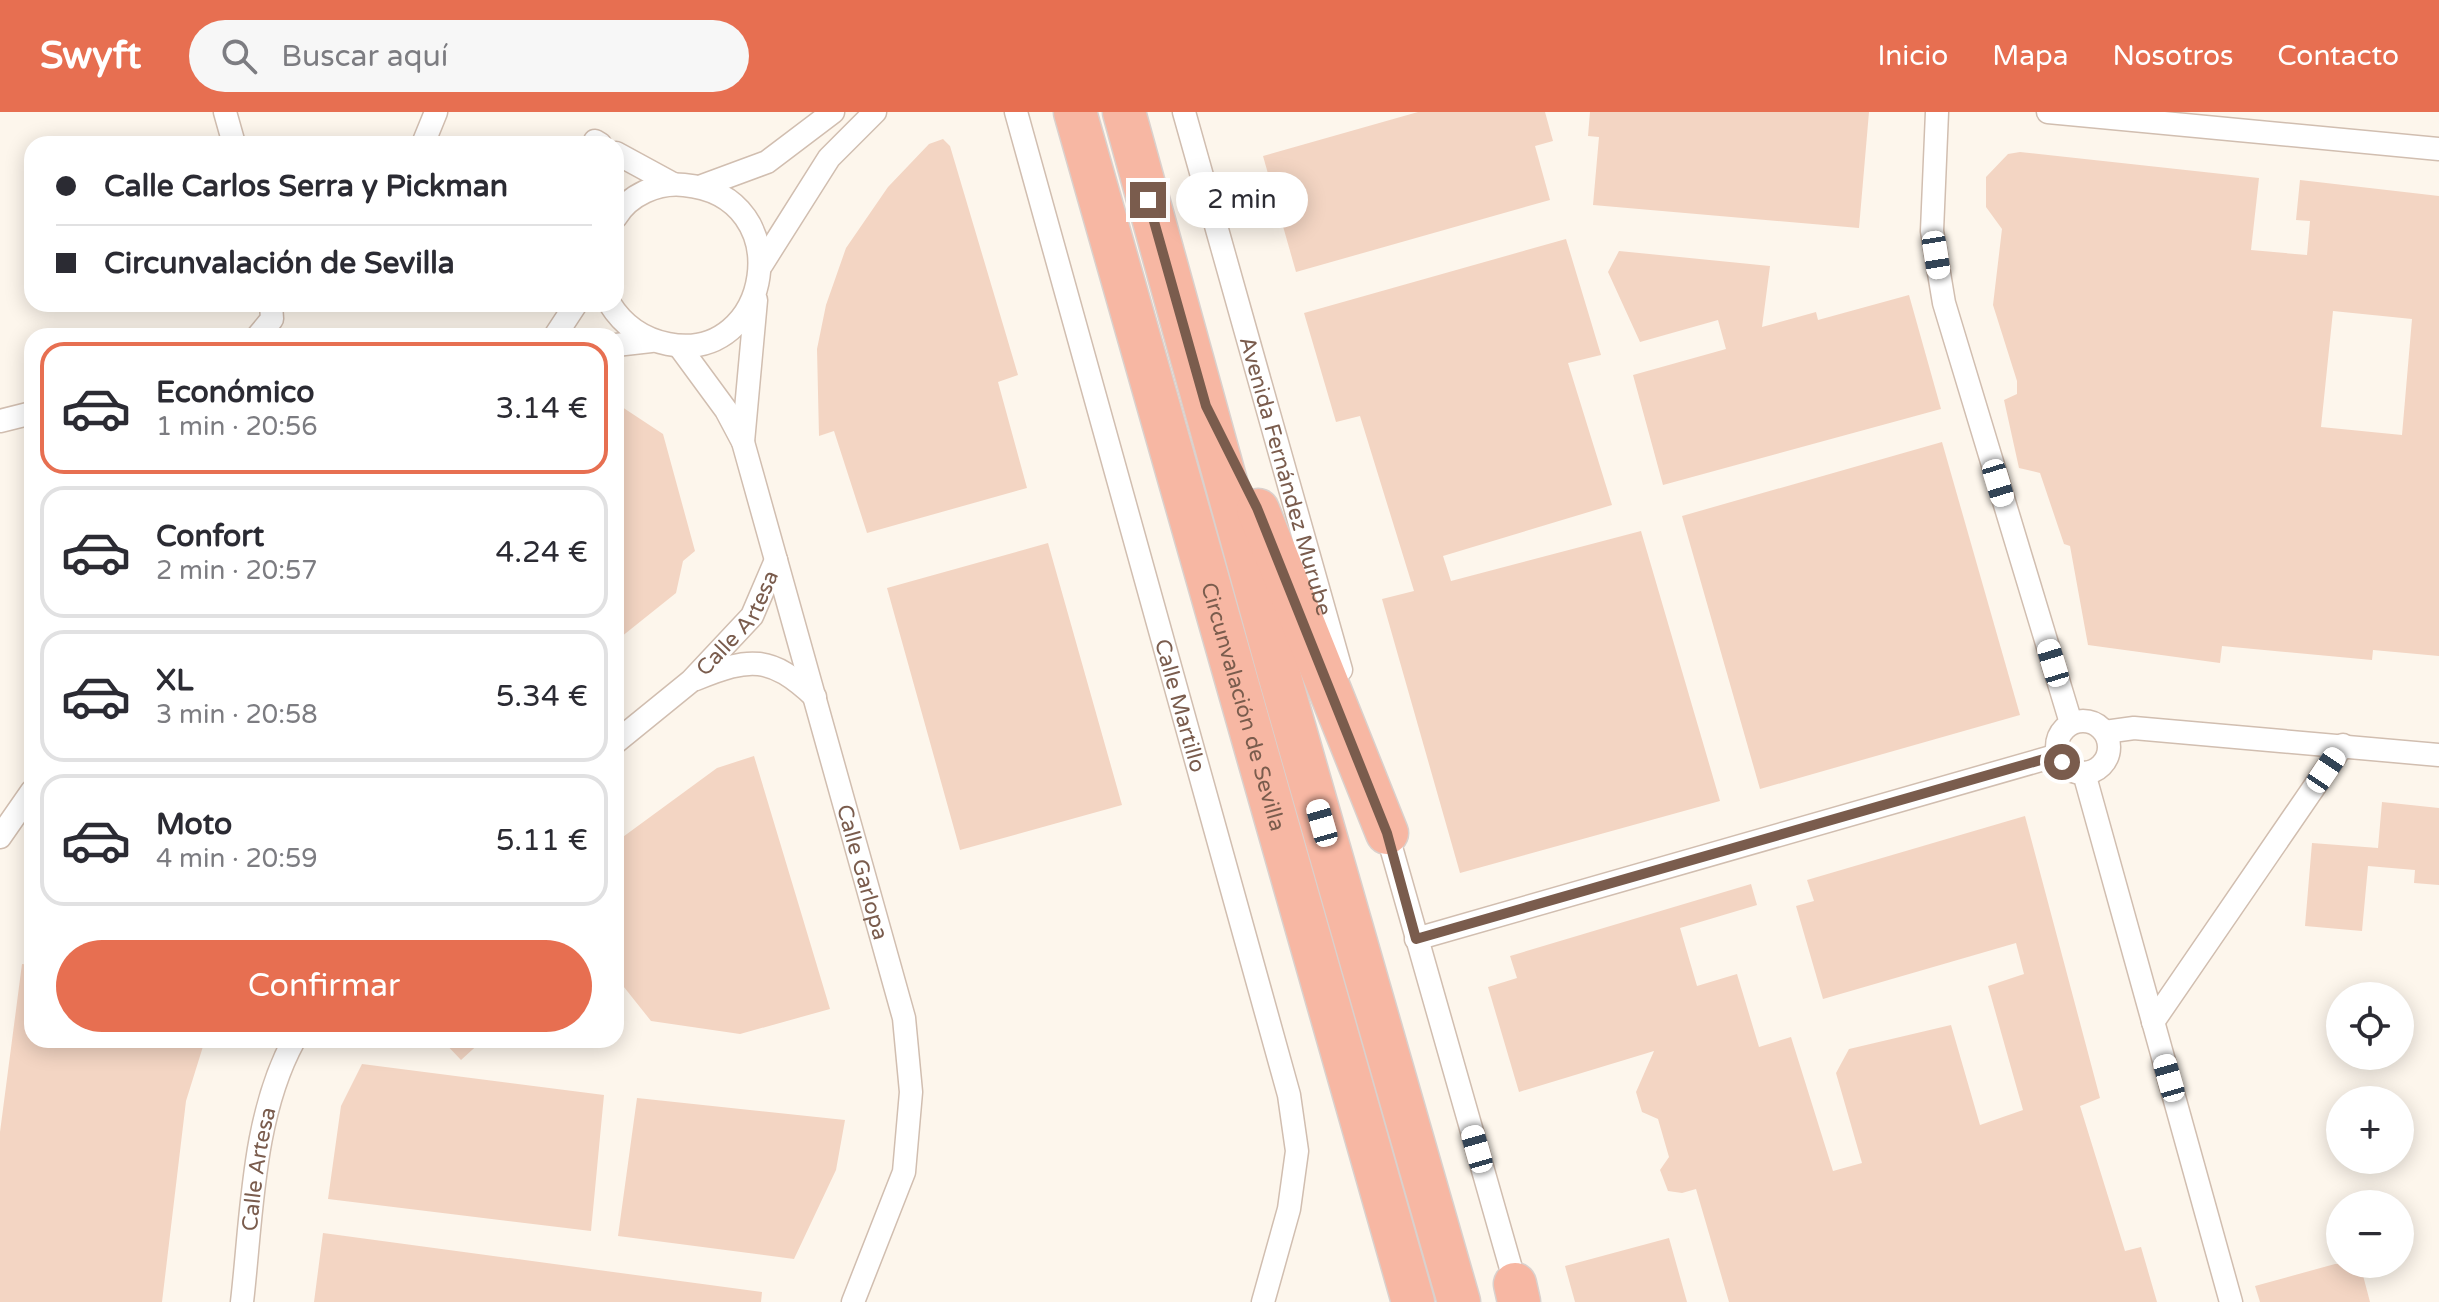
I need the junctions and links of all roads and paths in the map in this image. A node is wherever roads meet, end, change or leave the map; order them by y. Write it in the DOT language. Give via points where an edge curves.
graph roads {
  1 [pos="225,112"];
  2 [pos="436,112"];
  3 [pos="833,112"];
  4 [pos="875,112"];
  5 [pos="1016,112"];
  6 [pos="1075,112"];
  7 [pos="1124,112"];
  8 [pos="1184,112"];
  9 [pos="1937,112"];
  10 [pos="2048,112"];
  11 [pos="232,136"];
  12 [pos="426,136"];
  13 [pos="2439,149"];
  14 [pos="624,157"];
  15 [pos="673,184"];
  16 [pos="702,186"];
  17 [pos="624,207"];
  18 [pos="762,264"];
  19 [pos="757,292"];
  20 [pos="615,312"];
  21 [pos="651,341"];
  22 [pos="624,344"];
  23 [pos="679,346"];
  24 [pos="1206,406"];
  25 [pos="24,415"];
  26 [pos="0,421"];
  27 [pos="743,442"];
  28 [pos="776,560"];
  29 [pos="691,681"];
  30 [pos="815,697"];
  31 [pos="2071,723"];
  32 [pos="2105,732"];
  33 [pos="624,735"];
  34 [pos="2343,745"];
  35 [pos="2058,755"];
  36 [pos="2439,755"];
  37 [pos="2084,773"];
  38 [pos="24,799"];
  39 [pos="7,815"];
  40 [pos="1387,833"];
  41 [pos="0,837"];
  42 [pos="1416,939"];
  43 [pos="2153,1022"];
  44 [pos="289,1048"];
  45 [pos="1518,1296"];
  46 [pos="242,1302"];
  47 [pos="853,1302"];
  48 [pos="1263,1302"];
  49 [pos="1413,1302"];
  50 [pos="1459,1302"];
  51 [pos="2231,1302"];
  1 -- 11 [label="street"];
  2 -- 12 [label="street"];
  3 -- 16 [label="street" via="767,162"];
  4 -- 18 [label="street" via="829,158"];
  5 -- 48 [label="street, Calle Martillo" via="1289,1095 1297,1151 1289,1209"];
  6 -- 49 [label="highway, Circunvalación de Sevilla"];
  7 -- 24 [label="highway, Circunvalación de Sevilla"];
  8 -- 40 [label="street, Avenida Fernández Murube"];
  9 -- 31 [label="street" via="1932,231 1944,303"];
  10 -- 13 [label="street"];
  14 -- 15 [label="street"];
  15 -- 16 [label="street"];
  15 -- 17 [label="street" via="645,191"];
  16 -- 18 [label="street" via="747,218"];
  18 -- 19 [label="street, Calle Garlopa"];
  19 -- 23 [label="street" via="743,316 722,335"];
  19 -- 27 [label="street, Calle Garlopa"];
  20 -- 21 [label="street"];
  21 -- 22 [label="street"];
  21 -- 23 [label="street"];
  23 -- 27 [label="street, Calle Garlopa"];
  24 -- 40 [label="highway" via="1257,508"];
  24 -- 50 [label="highway, Circunvalación de Sevilla"];
  25 -- 26 [label="street"];
  27 -- 28 [label="street, Calle Garlopa"];
  28 -- 29 [label="street, Calle Artesa" via="752,616"];
  28 -- 30 [label="street, Calle Garlopa"];
  29 -- 30 [label="street, Calle Artesa" via="741,661 789,673"];
  29 -- 33 [label="street, Calle Artesa"];
  30 -- 47 [label="street, Calle Garlopa" via="904,1018 911,1092 904,1172"];
  31 -- 32 [label="street" via="2093,722"];
  31 -- 35 [label="street" via="2057,740"];
  32 -- 34 [label="street" via="2134,728"];
  32 -- 37 [label="street" via="2108,755 2099,768"];
  34 -- 36 [label="street"];
  34 -- 43 [label="street"];
  35 -- 37 [label="street" via="2068,768"];
  35 -- 42 [label="street"];
  37 -- 43 [label="street"];
  38 -- 39 [label="street"];
  39 -- 41 [label="street"];
  40 -- 42 [label="street, Avenida Fernández Murube"];
  42 -- 45 [label="street, Avenida Fernández Murube"];
  43 -- 51 [label="street"];
  44 -- 46 [label="street, Calle Artesa" via="278,1068 261,1143"];
}
